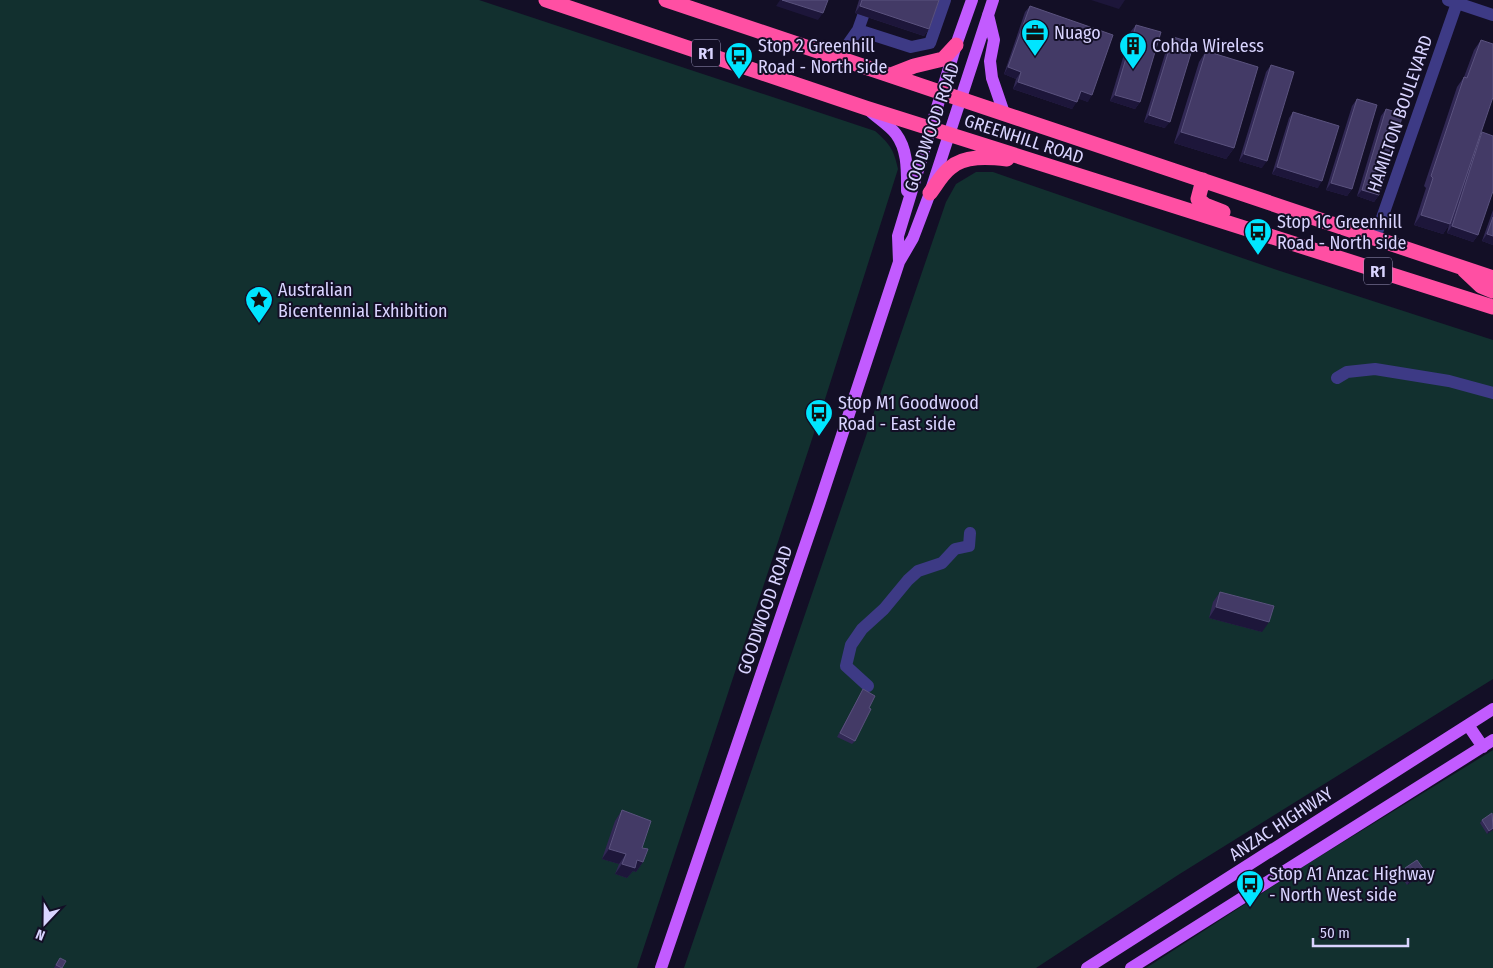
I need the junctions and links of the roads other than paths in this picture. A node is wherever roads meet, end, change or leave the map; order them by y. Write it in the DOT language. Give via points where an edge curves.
graph roads {
  1 [pos="546,0"];
  2 [pos="666,0"];
  3 [pos="945,0"];
  4 [pos="972,0"];
  5 [pos="993,0"];
  6 [pos="1461,2"];
  7 [pos="988,15"];
  8 [pos="1493,15"];
  9 [pos="863,16"];
  10 [pos="858,30"];
  11 [pos="956,45"];
  12 [pos="839,57"];
  13 [pos="891,75"];
  14 [pos="942,92"];
  15 [pos="961,98"];
  16 [pos="866,108"];
  17 [pos="1004,113"];
  18 [pos="931,128"];
  19 [pos="949,134"];
  20 [pos="1036,162"];
  21 [pos="1203,180"];
  22 [pos="930,193"];
  23 [pos="907,206"];
  24 [pos="1263,234"];
  25 [pos="1375,238"];
  26 [pos="899,262"];
  27 [pos="1461,267"];
  28 [pos="1493,278"];
  29 [pos="1493,290"];
  30 [pos="1493,308"];
  31 [pos="1337,378"];
  32 [pos="1493,393"];
  33 [pos="970,533"];
  34 [pos="868,686"];
  35 [pos="1493,709"];
  36 [pos="1468,725"];
  37 [pos="1488,744"];
  38 [pos="661,968"];
  39 [pos="1087,968"];
  40 [pos="1131,968"];
  1 -- 16 [label="highway, GREENHILL ROAD / R1"];
  2 -- 12 [label="highway, GREENHILL ROAD / R1"];
  3 -- 10 [label="street" via="930,43 911,47"];
  4 -- 11 [label="main road, GOODWOOD ROAD"];
  5 -- 7 [label="main road, GOODWOOD ROAD"];
  6 -- 8 [label="street"];
  6 -- 25 [label="street, HAMILTON BOULEVARD"];
  7 -- 15 [label="main road, GOODWOOD ROAD"];
  7 -- 17 [label="main road" via="994,40 990,61 992,78"];
  9 -- 10 [label="street"];
  10 -- 12 [label="street"];
  11 -- 13 [label="highway" via="943,58"];
  11 -- 14 [label="main road, GOODWOOD ROAD"];
  12 -- 13 [label="highway, GREENHILL ROAD / R1"];
  13 -- 14 [label="highway, GREENHILL ROAD / R1"];
  14 -- 15 [label="highway, GREENHILL ROAD / R1"];
  14 -- 18 [label="main road, GOODWOOD ROAD"];
  15 -- 17 [label="highway, GREENHILL ROAD / R1"];
  15 -- 19 [label="main road, GOODWOOD ROAD"];
  16 -- 18 [label="highway, GREENHILL ROAD / R1"];
  16 -- 23 [label="main road" via="895,133 904,147"];
  17 -- 21 [label="highway, GREENHILL ROAD / R1"];
  18 -- 19 [label="highway, GREENHILL ROAD / R1"];
  18 -- 23 [label="main road, GOODWOOD ROAD"];
  19 -- 20 [label="highway, GREENHILL ROAD / R1"];
  19 -- 22 [label="main road, GOODWOOD ROAD"];
  20 -- 22 [label="highway" via="977,158 960,162 950,167"];
  20 -- 24 [label="highway, GREENHILL ROAD / R1"];
  21 -- 24 [label="highway" via="1198,199 1205,205 1237,217"];
  21 -- 25 [label="highway, GREENHILL ROAD / R1"];
  22 -- 26 [label="main road, GOODWOOD ROAD" via="914,238"];
  23 -- 26 [label="main road, GOODWOOD ROAD" via="898,236"];
  24 -- 30 [label="highway, GREENHILL ROAD / R1"];
  25 -- 27 [label="highway, GREENHILL ROAD / R1"];
  26 -- 38 [label="main road, GOODWOOD ROAD"];
  27 -- 28 [label="highway, GREENHILL ROAD / R1"];
  27 -- 29 [label="highway" via="1480,286"];
  31 -- 32 [label="street" via="1348,372 1375,369 1449,381"];
  33 -- 34 [label="street" via="969,546 955,548 942,563 918,572 908,580 851,645 846,666"];
  35 -- 36 [label="main road, ANZAC HIGHWAY"];
  36 -- 37 [label="main road"];
  36 -- 39 [label="main road, ANZAC HIGHWAY"];
  37 -- 40 [label="main road"];
}
